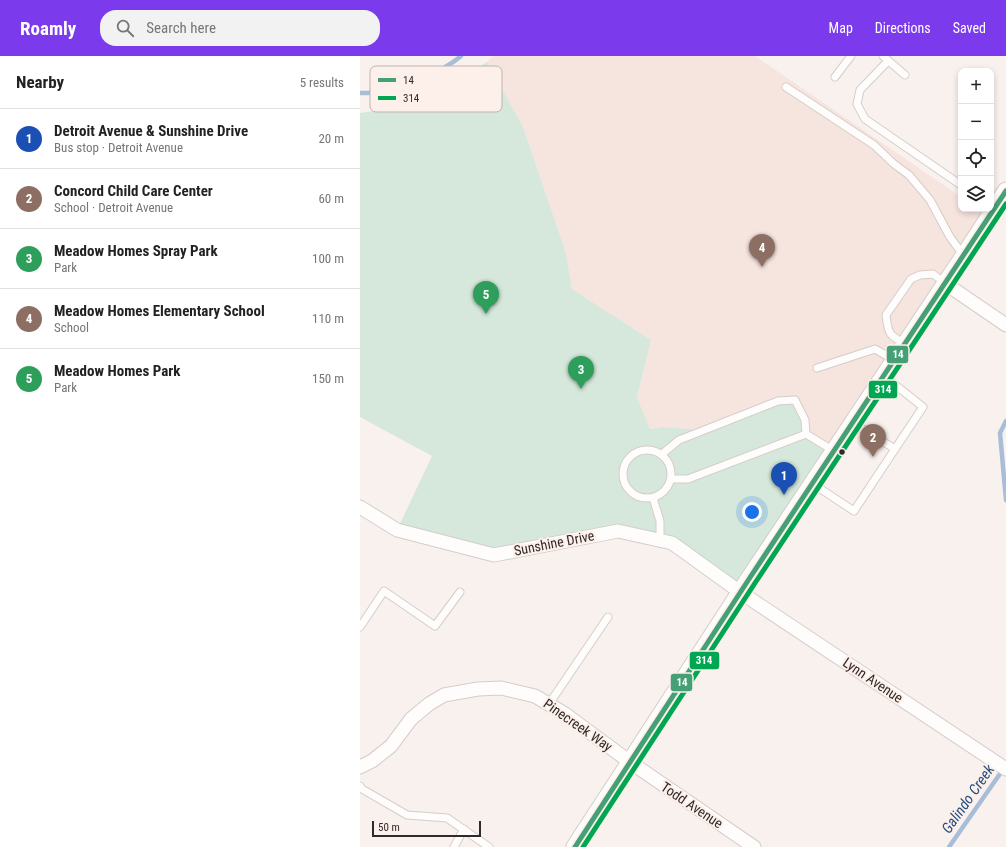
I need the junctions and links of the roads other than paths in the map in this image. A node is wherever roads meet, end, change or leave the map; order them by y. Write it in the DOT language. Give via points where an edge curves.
graph roads {
  1 [pos="851,56"];
  2 [pos="886,58"];
  3 [pos="905,75"];
  4 [pos="835,77"];
  5 [pos="786,87"];
  6 [pos="958,183"];
  7 [pos="1006,191"];
  8 [pos="994,206"];
  9 [pos="990,212"];
  10 [pos="964,256"];
  11 [pos="946,284"];
  12 [pos="1006,325"];
  13 [pos="905,344"];
  14 [pos="895,360"];
  15 [pos="817,368"];
  16 [pos="884,376"];
  17 [pos="852,423"];
  18 [pos="806,434"];
  19 [pos="896,449"];
  20 [pos="834,451"];
  21 [pos="662,454"];
  22 [pos="671,479"];
  23 [pos="812,484"];
  24 [pos="652,498"];
  25 [pos="360,507"];
  26 [pos="660,540"];
  27 [pos="460,592"];
  28 [pos="740,592"];
  29 [pos="608,617"];
  30 [pos="360,627"];
  31 [pos="549,704"];
  32 [pos="630,762"];
  33 [pos="360,767"];
  34 [pos="1006,769"];
  35 [pos="360,786"];
  36 [pos="464,829"];
  37 [pos="454,847"];
  38 [pos="489,847"];
  39 [pos="574,847"];
  40 [pos="754,847"];
  1 -- 4 [label="lane"];
  2 -- 3 [label="lane"];
  2 -- 6 [label="lane" via="860,90 857,104 865,119"];
  5 -- 10 [label="lane" via="874,145 909,175 930,200 950,237"];
  7 -- 8 [label="street"];
  9 -- 10 [label="street"];
  10 -- 11 [label="street"];
  11 -- 12 [label="street"];
  11 -- 13 [label="street"];
  11 -- 13 [label="lane" via="933,274 910,279 886,315 891,336"];
  13 -- 14 [label="street"];
  14 -- 15 [label="lane" via="875,349"];
  14 -- 16 [label="street"];
  16 -- 17 [label="street"];
  16 -- 19 [label="lane" via="923,407"];
  17 -- 19 [label="lane"];
  17 -- 20 [label="street"];
  18 -- 20 [label="lane"];
  18 -- 21 [label="lane" via="805,420 795,400 778,400 679,440"];
  18 -- 22 [label="lane" via="688,479"];
  19 -- 23 [label="lane" via="854,511"];
  20 -- 23 [label="street"];
  21 -- 22 [label="lane" via="670,465"];
  21 -- 24 [label="lane" via="642,450 630,457 623,469 628,489 639,497"];
  22 -- 24 [label="lane" via="664,491"];
  23 -- 28 [label="street"];
  24 -- 26 [label="lane" via="660,521"];
  25 -- 26 [label="street, Sunshine Drive" via="397,530 494,555 618,531"];
  26 -- 28 [label="street, Sunshine Drive" via="672,543"];
  27 -- 30 [label="lane" via="435,626 384,591"];
  28 -- 32 [label="street"];
  28 -- 34 [label="street, Lynn Avenue"];
  29 -- 31 [label="lane"];
  31 -- 32 [label="street, Pinecreek Way"];
  31 -- 33 [label="street, Pinecreek Way" via="535,696 501,688 444,695 411,719 391,746"];
  32 -- 39 [label="street"];
  32 -- 40 [label="street, Todd Avenue"];
  35 -- 36 [label="lane" via="407,815 447,818"];
  36 -- 37 [label="lane"];
  36 -- 38 [label="lane"];
}
